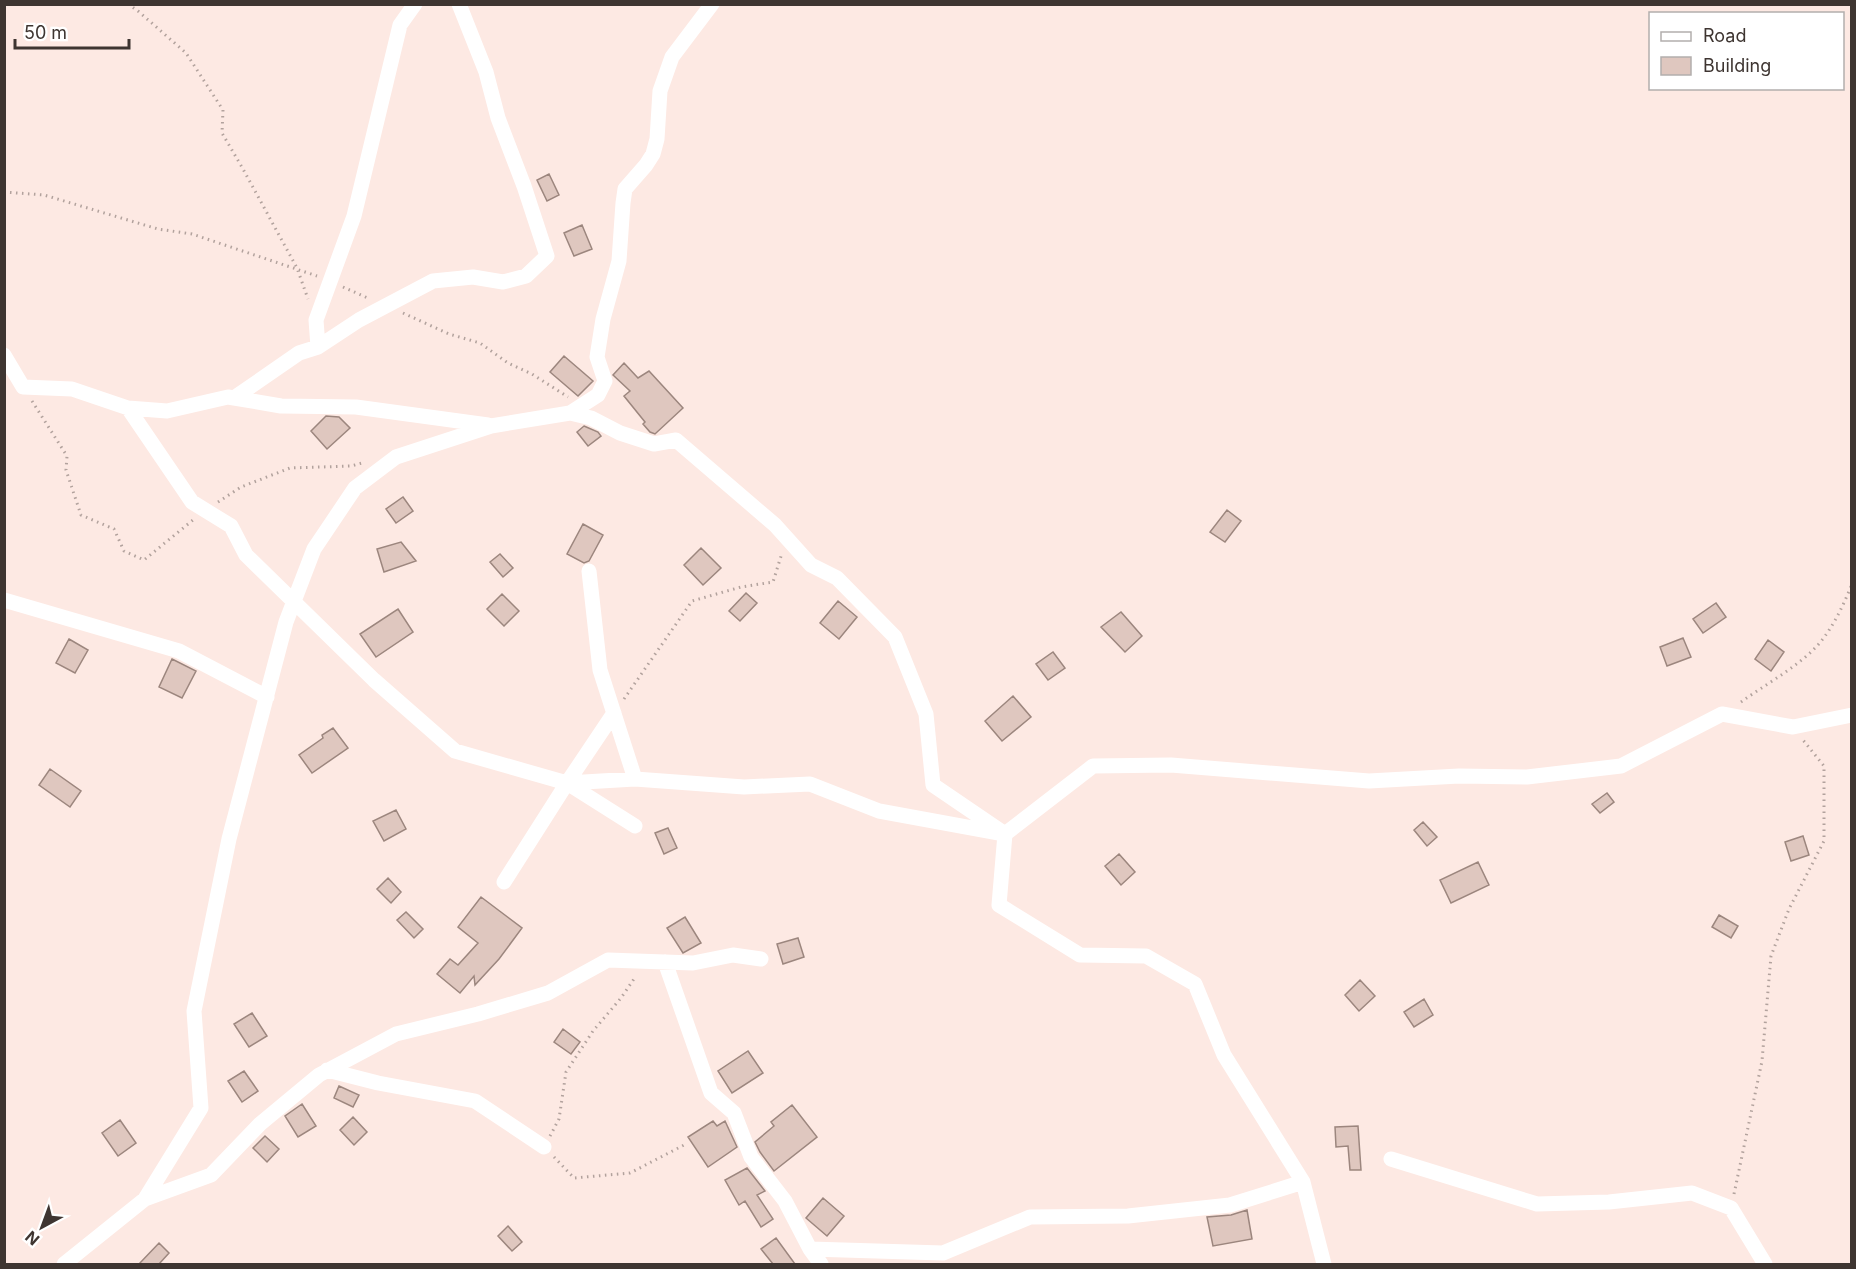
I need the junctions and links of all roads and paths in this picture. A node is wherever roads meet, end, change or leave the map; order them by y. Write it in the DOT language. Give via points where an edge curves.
graph roads {
  1 [pos="128,4"];
  2 [pos="415,4"];
  3 [pos="459,4"];
  4 [pos="712,4"];
  5 [pos="4,192"];
  6 [pos="297,268"];
  7 [pos="330,282"];
  8 [pos="387,306"];
  9 [pos="316,320"];
  10 [pos="318,347"];
  11 [pos="4,355"];
  12 [pos="23,387"];
  13 [pos="234,398"];
  14 [pos="128,408"];
  15 [pos="576,409"];
  16 [pos="490,426"];
  17 [pos="362,464"];
  18 [pos="205,510"];
  19 [pos="787,539"];
  20 [pos="589,571"];
  21 [pos="1851,584"];
  22 [pos="4,600"];
  23 [pos="294,602"];
  24 [pos="267,697"];
  25 [pos="614,713"];
  26 [pos="1722,714"];
  27 [pos="1851,716"];
  28 [pos="1792,727"];
  29 [pos="635,779"];
  30 [pos="567,783"];
  31 [pos="635,826"];
  32 [pos="1005,834"];
  33 [pos="504,882"];
  34 [pos="761,959"];
  35 [pos="646,961"];
  36 [pos="665,962"];
  37 [pos="327,1070"];
  38 [pos="686,1144"];
  39 [pos="544,1147"];
  40 [pos="1391,1160"];
  41 [pos="1303,1182"];
  42 [pos="144,1199"];
  43 [pos="1731,1208"];
  44 [pos="810,1249"];
  45 [pos="64,1264"];
  46 [pos="821,1264"];
  47 [pos="1324,1264"];
  48 [pos="1766,1264"];
  1 -- 6 [label="path" via="186,53 217,100 223,110 222,134"];
  2 -- 7 [label="street" via="400,25 354,216"];
  3 -- 8 [label="street" via="486,72 498,118 547,256 526,276 502,282 473,278 433,281"];
  4 -- 15 [label="street" via="672,57 660,92 653,154 626,189 618,261 597,357 605,381 598,395"];
  5 -- 6 [label="path" via="44,195 158,229 192,234"];
  6 -- 7 [label="path"];
  6 -- 9 [label="path"];
  7 -- 8 [label="path"];
  7 -- 9 [label="street"];
  8 -- 10 [label="street"];
  8 -- 15 [label="path" via="480,344 532,374"];
  9 -- 10 [label="street"];
  10 -- 13 [label="street" via="299,353"];
  11 -- 12 [label="street"];
  12 -- 14 [label="street" via="72,389"];
  12 -- 18 [label="path" via="67,456 66,470 81,514 114,529 124,551 144,560"];
  13 -- 14 [label="street" via="167,411"];
  13 -- 16 [label="street" via="281,406 356,407"];
  14 -- 18 [label="street" via="192,502"];
  15 -- 16 [label="street"];
  15 -- 19 [label="street" via="620,433 654,444 676,440"];
  16 -- 23 [label="street" via="396,457 355,488 314,549"];
  17 -- 18 [label="path" via="290,468 241,487"];
  18 -- 23 [label="street" via="231,526 246,555"];
  19 -- 25 [label="path" via="773,582 692,601"];
  19 -- 32 [label="street" via="812,565 837,578 895,637 926,714 933,785"];
  20 -- 25 [label="street" via="600,670"];
  21 -- 26 [label="path" via="1839,615 1817,646"];
  22 -- 24 [label="street" via="179,651"];
  23 -- 24 [label="street"];
  23 -- 30 [label="street" via="455,751"];
  24 -- 42 [label="street" via="229,839 194,1011 201,1108"];
  25 -- 29 [label="street"];
  25 -- 30 [label="street"];
  26 -- 28 [label="street"];
  26 -- 32 [label="street" via="1621,766 1527,777 1369,781 1171,765 1093,766"];
  27 -- 28 [label="street"];
  28 -- 43 [label="path" via="1824,766 1824,841 1789,909 1771,956 1762,1061"];
  29 -- 30 [label="street"];
  29 -- 32 [label="street" via="744,787 810,784 879,811"];
  30 -- 31 [label="street"];
  30 -- 33 [label="street"];
  32 -- 41 [label="street" via="999,905 1080,955 1146,956 1194,984 1224,1055"];
  34 -- 36 [label="street" via="733,955 693,963"];
  35 -- 36 [label="street"];
  35 -- 37 [label="street" via="608,960 549,993 396,1034"];
  35 -- 39 [label="path" via="566,1072 559,1119"];
  36 -- 44 [label="street" via="711,1093 734,1113 751,1156 785,1202"];
  37 -- 39 [label="street" via="475,1101"];
  37 -- 42 [label="street" via="260,1124 211,1175"];
  38 -- 39 [label="path" via="630,1173 574,1178"];
  40 -- 43 [label="street" via="1537,1204 1609,1202 1692,1193"];
  41 -- 44 [label="street" via="1230,1205 1128,1216 1030,1217 943,1252"];
  41 -- 47 [label="street"];
  42 -- 45 [label="street"];
  43 -- 48 [label="street"];
  44 -- 46 [label="street"];
}
